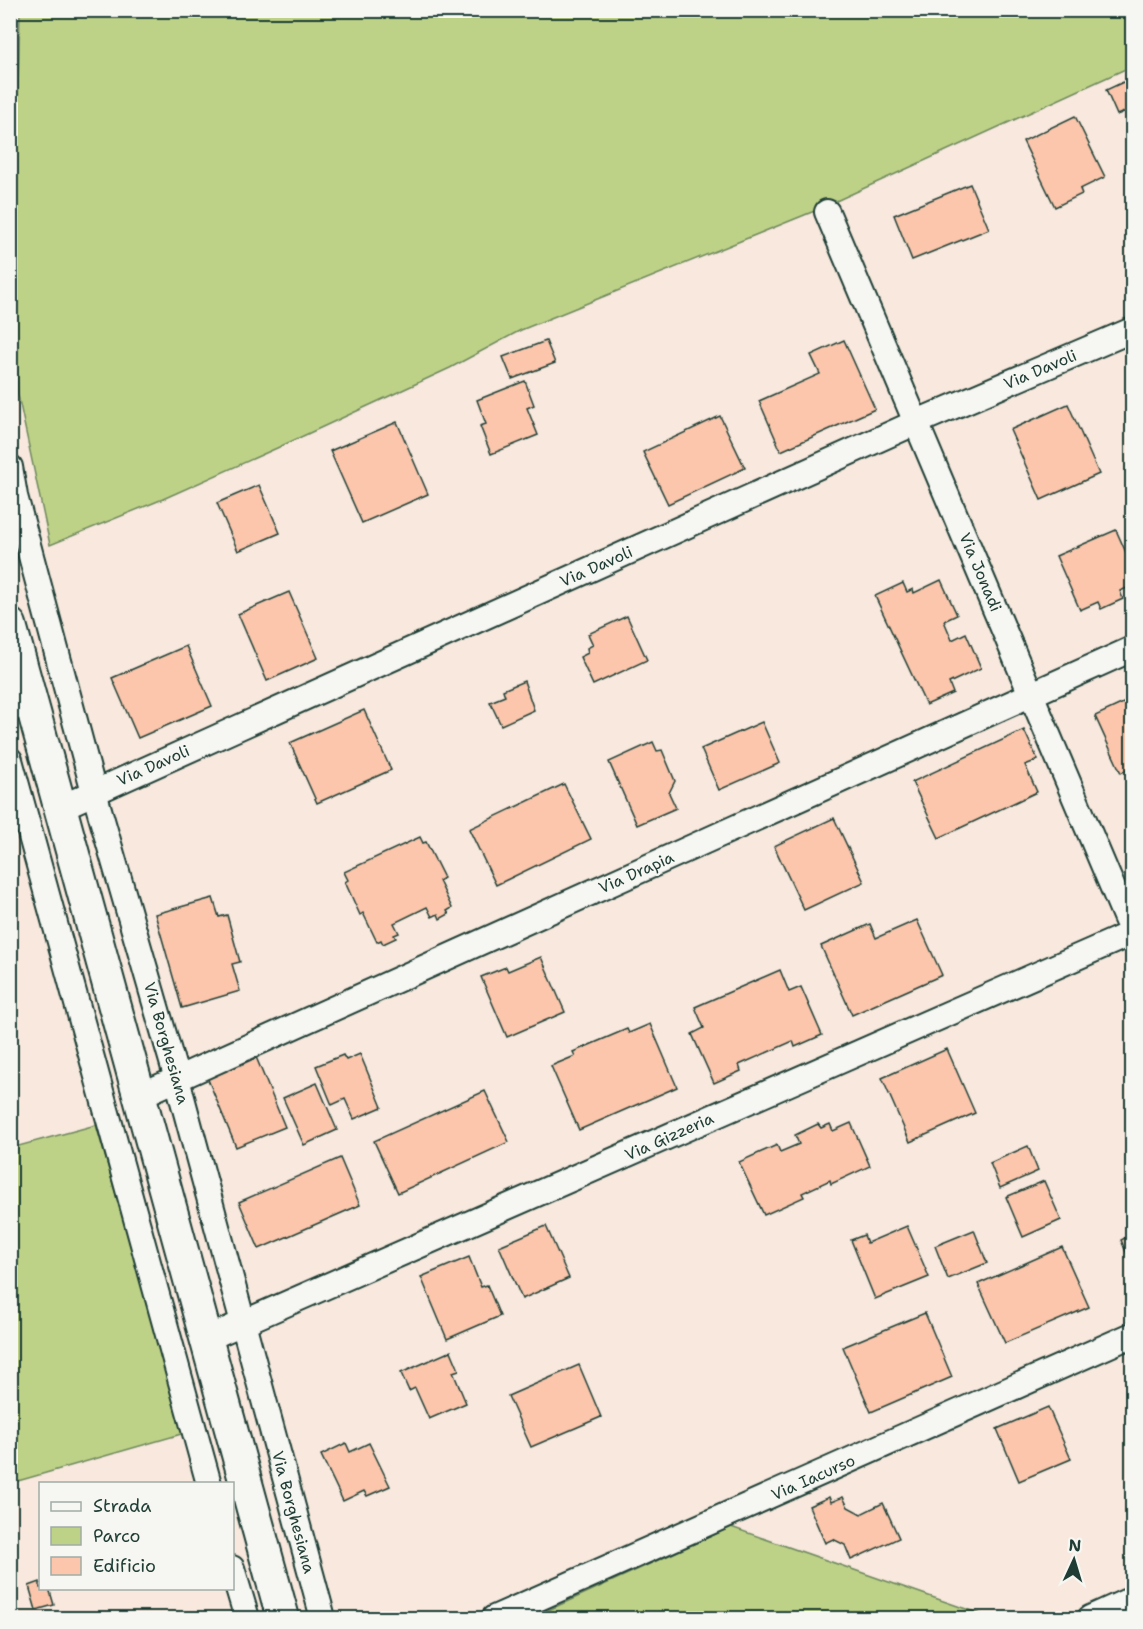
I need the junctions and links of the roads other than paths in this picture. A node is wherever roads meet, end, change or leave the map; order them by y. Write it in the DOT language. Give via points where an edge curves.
graph roads {
  1 [pos="827,212"];
  2 [pos="1132,330"];
  3 [pos="917,422"];
  4 [pos="10,467"];
  5 [pos="13,497"];
  6 [pos="10,625"];
  7 [pos="1132,649"];
  8 [pos="1032,693"];
  9 [pos="21,704"];
  10 [pos="10,760"];
  11 [pos="94,792"];
  12 [pos="62,807"];
  13 [pos="1132,933"];
  14 [pos="177,1079"];
  15 [pos="139,1096"];
  16 [pos="243,1323"];
  17 [pos="1132,1335"];
  18 [pos="206,1339"];
  19 [pos="208,1482"];
  20 [pos="234,1575"];
  21 [pos="1132,1599"];
  22 [pos="246,1618"];
  23 [pos="283,1618"];
  24 [pos="323,1618"];
  25 [pos="494,1618"];
  26 [pos="1090,1618"];
  1 -- 3 [label="street, Via Jonadi"];
  2 -- 3 [label="street, Via Davoli"];
  3 -- 8 [label="street, Via Jonadi"];
  3 -- 11 [label="street, Via Davoli"];
  4 -- 5 [label="street, Via Borghesiana"];
  5 -- 11 [label="street, Via Borghesiana"];
  6 -- 9 [label="street"];
  7 -- 8 [label="street, Via Drapia"];
  8 -- 13 [label="street, Via Jonadi"];
  8 -- 14 [label="street, Via Drapia"];
  9 -- 12 [label="street"];
  10 -- 19 [label="street"];
  11 -- 12 [label="street, Via Davoli"];
  11 -- 14 [label="street, Via Borghesiana"];
  12 -- 15 [label="street"];
  13 -- 16 [label="street, Via Gizzeria"];
  14 -- 15 [label="street, Via Drapia"];
  14 -- 16 [label="street, Via Borghesiana"];
  15 -- 18 [label="street"];
  16 -- 18 [label="street, Via Gizzeria"];
  16 -- 24 [label="street, Via Borghesiana"];
  17 -- 25 [label="street, Via Iacurso"];
  18 -- 23 [label="street"];
  20 -- 22 [label="street"];
  21 -- 26 [label="street"];
}
